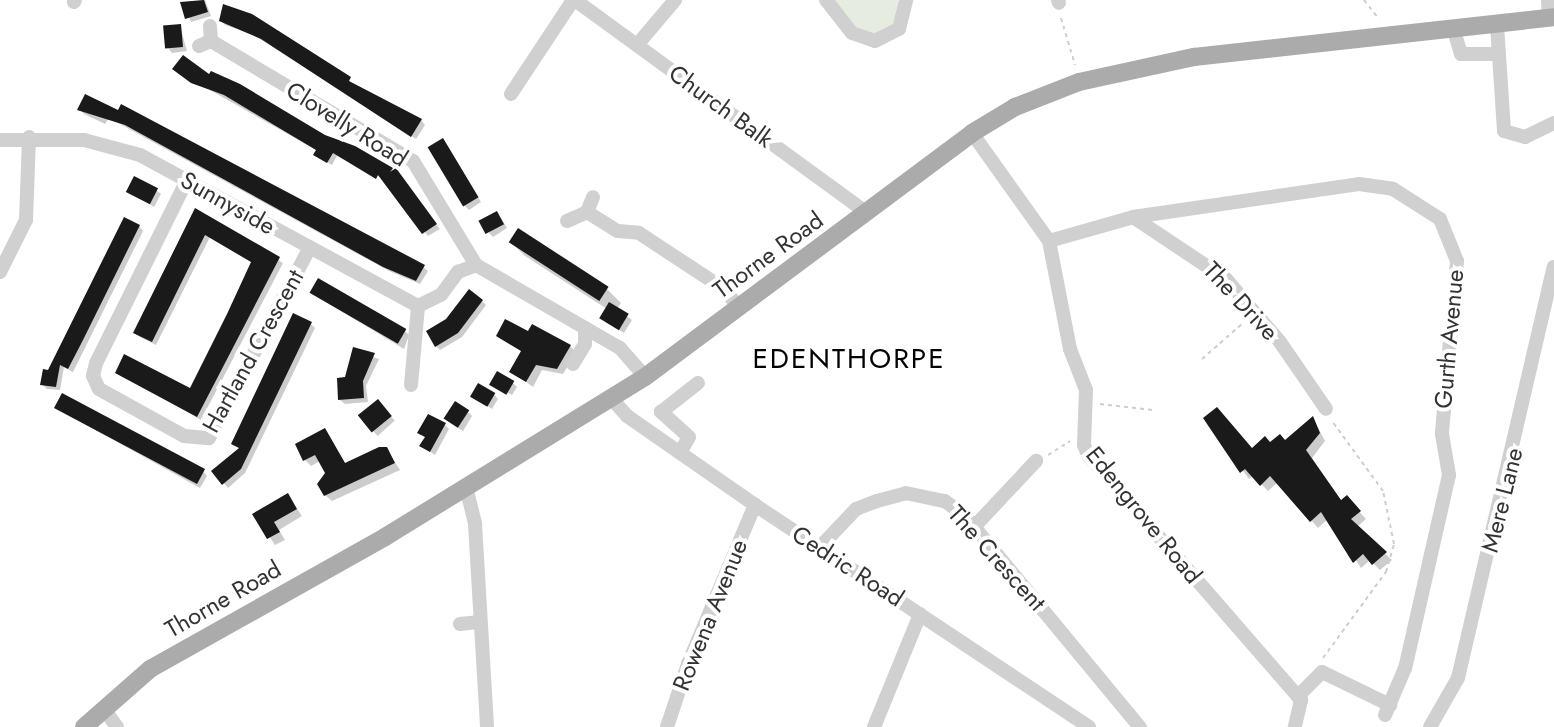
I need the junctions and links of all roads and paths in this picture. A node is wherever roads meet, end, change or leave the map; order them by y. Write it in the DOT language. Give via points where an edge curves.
graph roads {
  1 [pos="574,0"];
  2 [pos="675,0"];
  3 [pos="826,0"];
  4 [pos="906,0"];
  5 [pos="1364,0"];
  6 [pos="1058,2"];
  7 [pos="1550,12"];
  8 [pos="1497,25"];
  9 [pos="1454,31"];
  10 [pos="1391,37"];
  11 [pos="207,38"];
  12 [pos="637,45"];
  13 [pos="1498,54"];
  14 [pos="1079,82"];
  15 [pos="511,94"];
  16 [pos="1554,123"];
  17 [pos="972,133"];
  18 [pos="29,137"];
  19 [pos="0,140"];
  20 [pos="187,180"];
  21 [pos="593,197"];
  22 [pos="1171,211"];
  23 [pos="587,212"];
  24 [pos="866,212"];
  25 [pos="1133,217"];
  26 [pos="567,221"];
  27 [pos="1169,239"];
  28 [pos="1049,241"];
  29 [pos="309,249"];
  30 [pos="476,265"];
  31 [pos="1554,267"];
  32 [pos="0,272"];
  33 [pos="418,306"];
  34 [pos="739,306"];
  35 [pos="1256,312"];
  36 [pos="585,328"];
  37 [pos="1202,359"];
  38 [pos="573,364"];
  39 [pos="645,377"];
  40 [pos="1307,381"];
  41 [pos="698,383"];
  42 [pos="411,385"];
  43 [pos="611,398"];
  44 [pos="1301,400"];
  45 [pos="1087,402"];
  46 [pos="1326,409"];
  47 [pos="1153,410"];
  48 [pos="1084,433"];
  49 [pos="680,453"];
  50 [pos="1036,461"];
  51 [pos="466,487"];
  52 [pos="755,505"];
  53 [pos="974,527"];
  54 [pos="820,547"];
  55 [pos="920,614"];
  56 [pos="480,622"];
  57 [pos="460,624"];
  58 [pos="1320,672"];
  59 [pos="1299,698"];
  60 [pos="104,709"];
  61 [pos="84,727"];
  62 [pos="117,727"];
  63 [pos="487,727"];
  64 [pos="667,727"];
  65 [pos="874,727"];
  66 [pos="1089,727"];
  67 [pos="1140,727"];
  68 [pos="1295,727"];
  69 [pos="1430,727"];
  1 -- 12 [label="street, Church Balk"];
  1 -- 15 [label="street"];
  2 -- 12 [label="street"];
  3 -- 4 [label="street" via="852,33 875,41 899,29"];
  5 -- 10 [label="path"];
  6 -- 14 [label="path"];
  7 -- 8 [label="main road, Thorne Road"];
  8 -- 9 [label="main road, Thorne Road"];
  8 -- 13 [label="street"];
  9 -- 10 [label="main road, Thorne Road"];
  9 -- 13 [label="street" via="1461,54"];
  10 -- 14 [label="main road, Thorne Road" via="1194,57"];
  11 -- 30 [label="street, Clovelly Road" via="413,161"];
  12 -- 24 [label="street, Church Balk"];
  13 -- 16 [label="street" via="1504,131 1525,137"];
  14 -- 17 [label="main road, Thorne Road" via="1015,107"];
  17 -- 24 [label="main road, Thorne Road"];
  17 -- 28 [label="street, Edengrove Road"];
  18 -- 19 [label="street, Sunnyside"];
  18 -- 20 [label="street, Sunnyside" via="106,145 140,155"];
  18 -- 32 [label="street" via="26,220"];
  20 -- 29 [label="street, Sunnyside"];
  20 -- 29 [label="street, Hartland Crescent" via="96,363 93,376 99,389 184,436 209,438"];
  21 -- 23 [label="street"];
  22 -- 25 [label="street, Gurth Avenue"];
  22 -- 27 [label="street"];
  22 -- 58 [label="street, Gurth Avenue" via="1376,185 1429,209 1447,230 1457,261 1442,434 1449,475 1412,641 1387,710"];
  23 -- 26 [label="street"];
  23 -- 34 [label="street" via="618,231 639,233 721,287"];
  24 -- 34 [label="main road, Thorne Road"];
  25 -- 27 [label="street, The Drive"];
  25 -- 28 [label="street, Gurth Avenue"];
  27 -- 35 [label="street, The Drive" via="1202,258"];
  28 -- 45 [label="street, Edengrove Road" via="1070,349"];
  29 -- 33 [label="street, Sunnyside"];
  30 -- 33 [label="street" via="458,272 441,295"];
  30 -- 36 [label="street, Clovelly Road"];
  31 -- 69 [label="street, Mere Lane" via="1458,678"];
  33 -- 42 [label="street"];
  34 -- 39 [label="main road, Thorne Road"];
  35 -- 37 [label="path"];
  35 -- 40 [label="street, The Drive"];
  36 -- 38 [label="street" via="585,344"];
  36 -- 39 [label="street, Clovelly Road" via="620,348"];
  39 -- 43 [label="main road, Thorne Road"];
  40 -- 44 [label="street"];
  40 -- 46 [label="street, The Drive"];
  41 -- 49 [label="street" via="661,412 689,437"];
  43 -- 49 [label="street, Cedric Road" via="627,416"];
  43 -- 51 [label="main road, Thorne Road"];
  45 -- 47 [label="path"];
  45 -- 48 [label="street, Edengrove Road"];
  46 -- 58 [label="path" via="1347,447 1383,491 1394,544 1386,572 1324,656"];
  48 -- 50 [label="path"];
  48 -- 59 [label="street, Edengrove Road" via="1088,455"];
  49 -- 52 [label="street, Cedric Road"];
  50 -- 53 [label="street"];
  51 -- 56 [label="street" via="475,524"];
  51 -- 60 [label="main road, Thorne Road" via="150,669"];
  52 -- 54 [label="street, Cedric Road"];
  52 -- 64 [label="street, Rowena Avenue"];
  53 -- 54 [label="street, The Crescent" via="945,501 906,493 856,509"];
  53 -- 67 [label="street, The Crescent"];
  54 -- 55 [label="street, Cedric Road"];
  55 -- 65 [label="street"];
  55 -- 66 [label="street, Cedric Road"];
  56 -- 57 [label="street"];
  56 -- 63 [label="street"];
  58 -- 59 [label="street"];
  59 -- 68 [label="street"];
  60 -- 61 [label="main road, Thorne Road"];
  60 -- 62 [label="street"];
}
